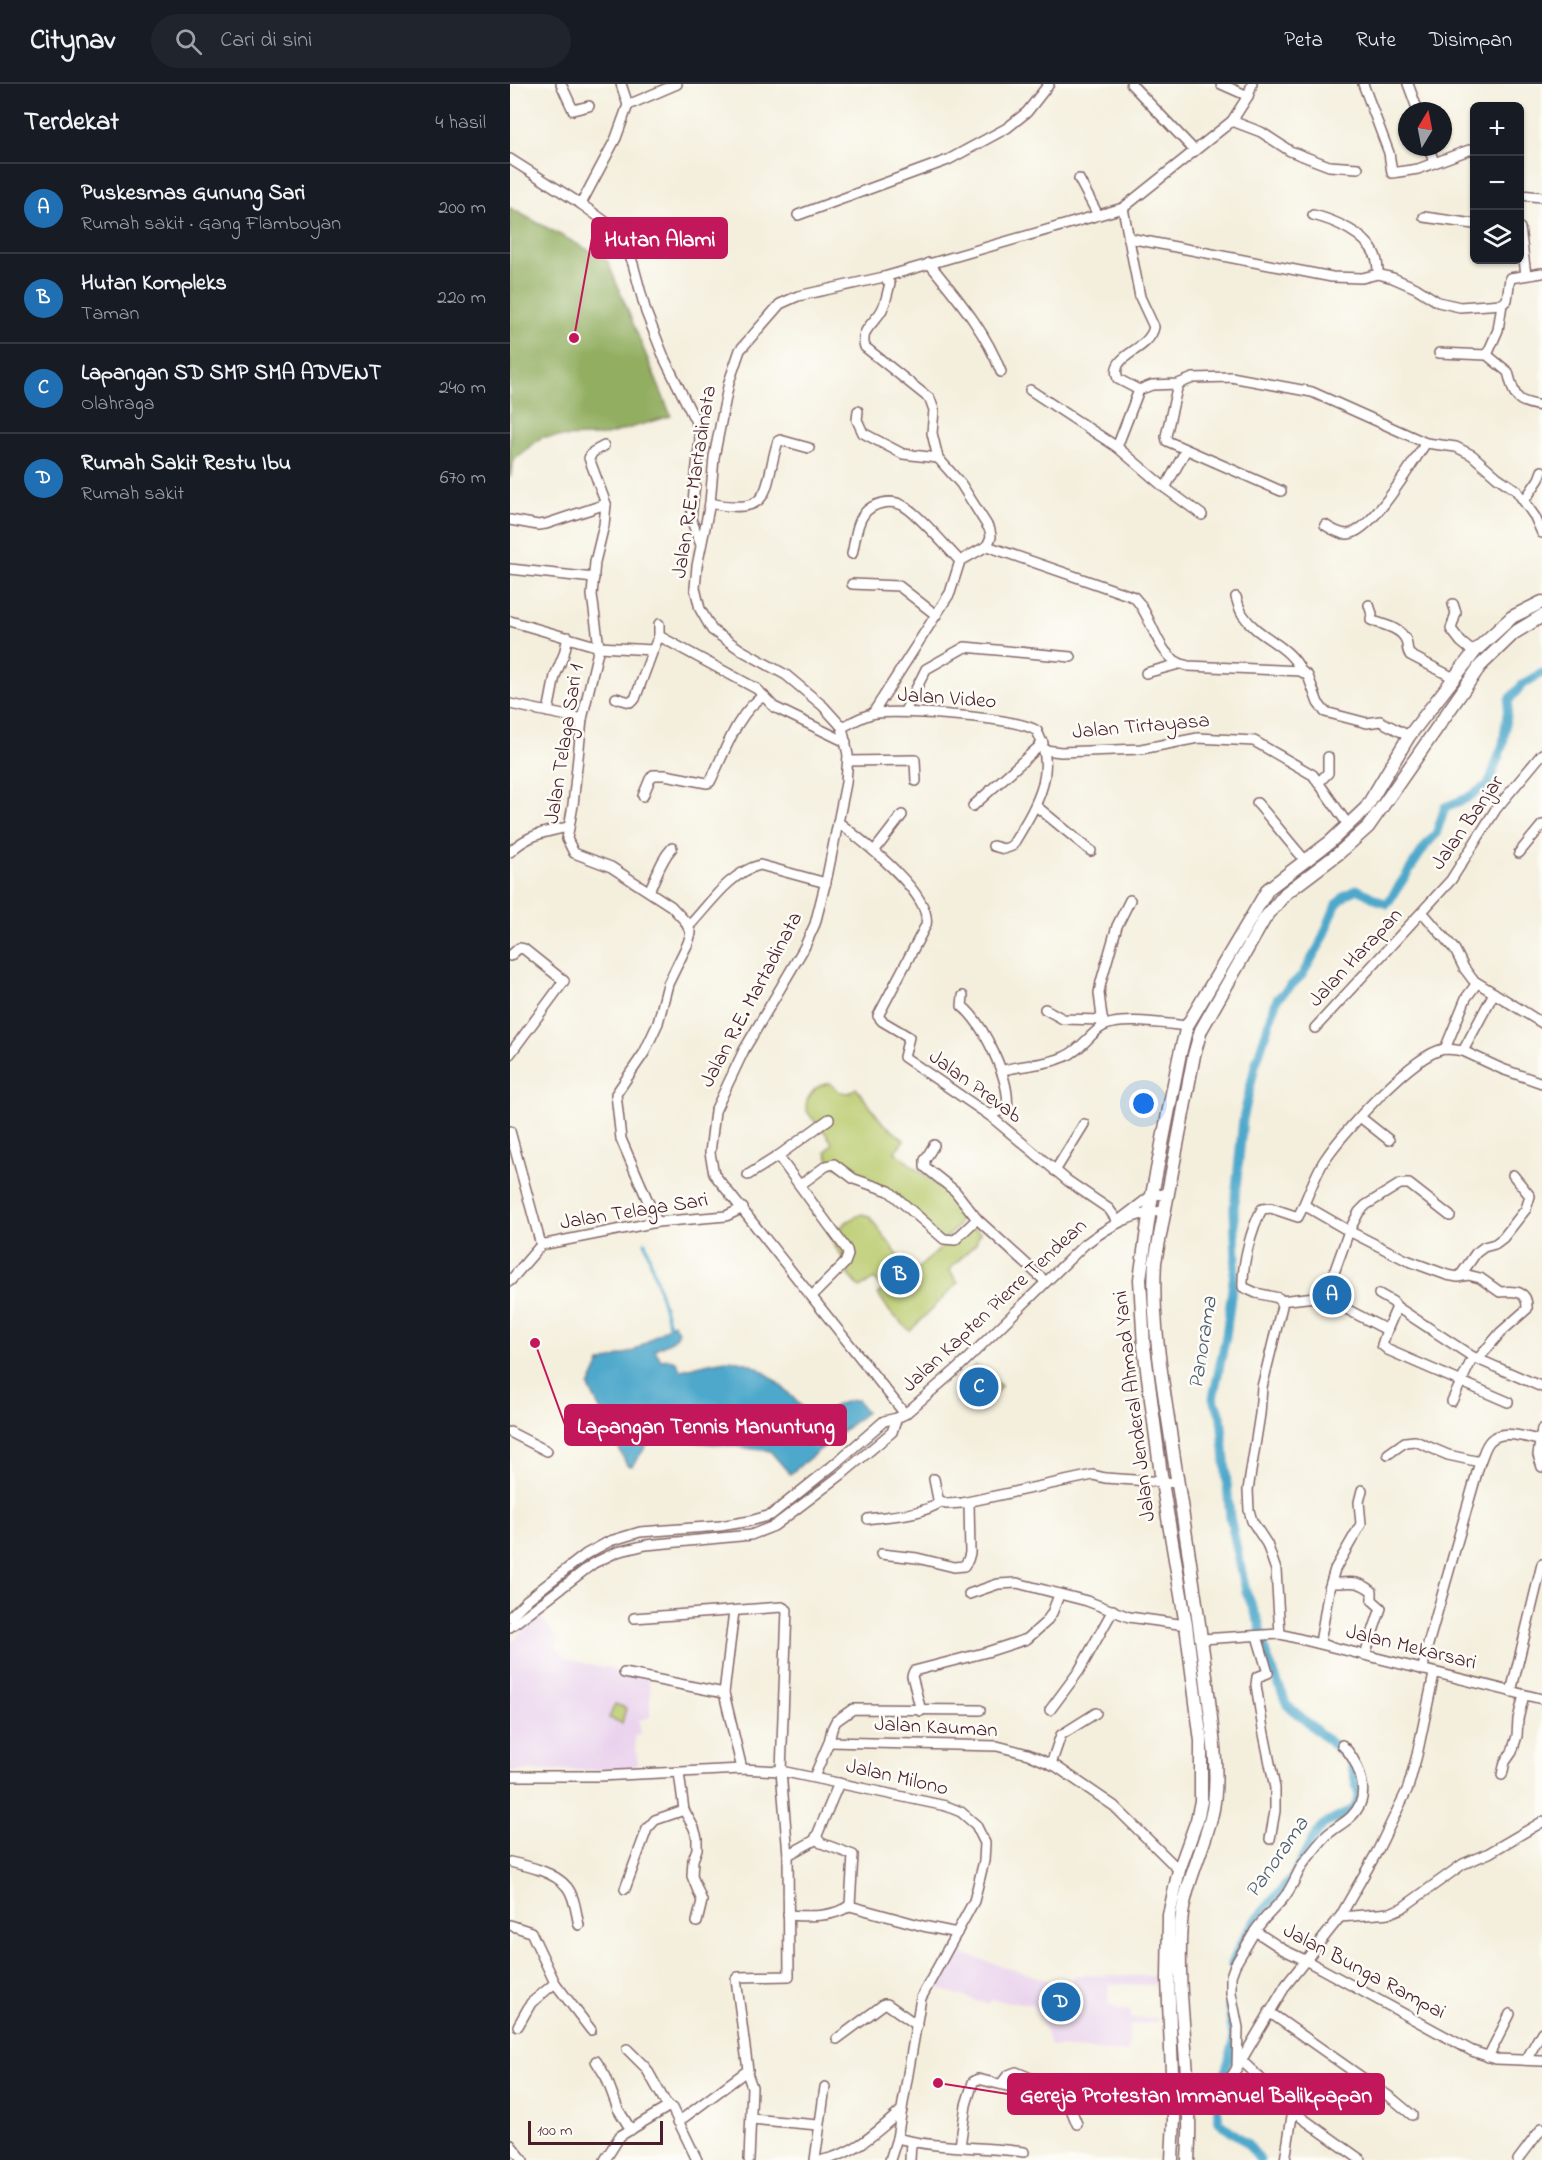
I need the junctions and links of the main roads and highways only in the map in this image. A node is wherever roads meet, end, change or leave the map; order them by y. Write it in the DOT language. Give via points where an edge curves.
graph roads {
  1 [pos="1542,602"];
  2 [pos="1542,616"];
  3 [pos="1454,678"];
  4 [pos="1466,686"];
  5 [pos="1172,2160"];
  6 [pos="1188,2160"];
  1 -- 3 [label="main road, Jalan Jenderal Ahmad Yani" via="1512,617 1473,652"];
  2 -- 4 [label="main road, Jalan Jenderal Ahmad Yani" via="1514,633 1480,666"];
  3 -- 4 [label="main road"];
  3 -- 5 [label="main road, Jalan Jenderal Ahmad Yani" via="1409,736 1366,808 1330,842 1269,889 1187,1026 1152,1195 1140,1279 1144,1347 1200,1730 1201,1801 1193,1837 1179,1870 1168,1929"];
  4 -- 6 [label="main road, Jalan Jenderal Ahmad Yani" via="1368,827 1286,893 1265,918 1201,1030 1164,1212 1153,1296 1157,1347 1202,1639 1215,1776 1212,1815 1181,1924"];
}
